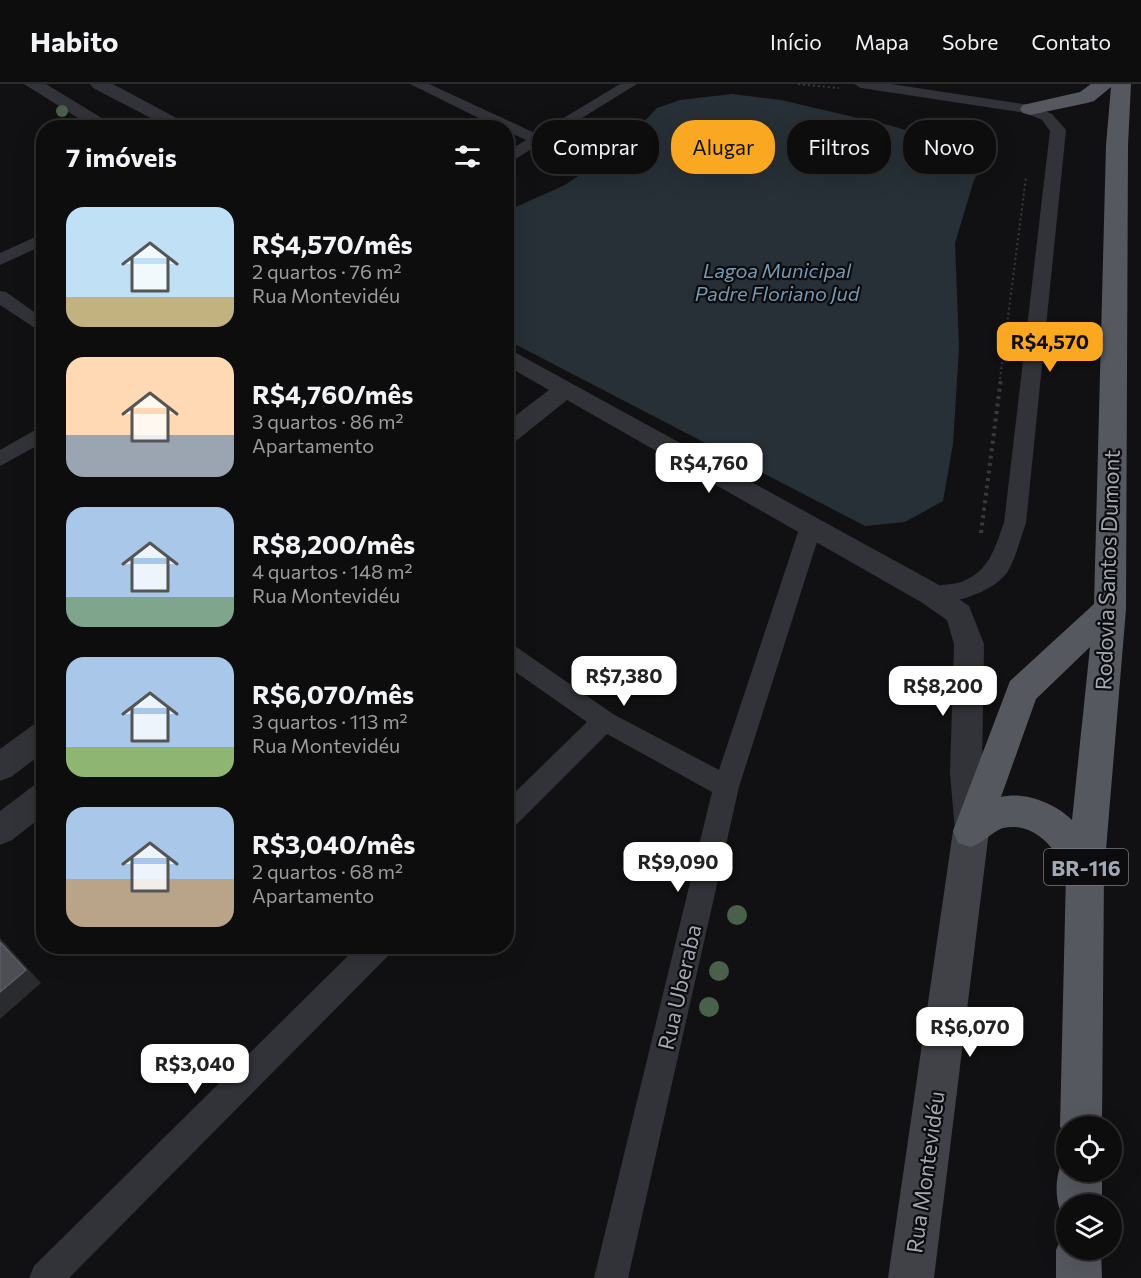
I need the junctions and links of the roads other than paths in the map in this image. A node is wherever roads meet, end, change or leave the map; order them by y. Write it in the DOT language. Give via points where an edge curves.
graph roads {
  1 [pos="33,84"];
  2 [pos="99,84"];
  3 [pos="417,84"];
  4 [pos="630,84"];
  5 [pos="861,84"];
  6 [pos="1103,84"];
  7 [pos="1121,84"];
  8 [pos="922,88"];
  9 [pos="1030,109"];
  10 [pos="95,120"];
  11 [pos="170,120"];
  12 [pos="495,120"];
  13 [pos="571,120"];
  14 [pos="514,129"];
  15 [pos="532,137"];
  16 [pos="532,144"];
  17 [pos="514,155"];
  18 [pos="36,242"];
  19 [pos="0,260"];
  20 [pos="0,296"];
  21 [pos="36,322"];
  22 [pos="514,367"];
  23 [pos="566,389"];
  24 [pos="514,430"];
  25 [pos="36,437"];
  26 [pos="0,459"];
  27 [pos="811,526"];
  28 [pos="931,594"];
  29 [pos="1110,609"];
  30 [pos="514,658"];
  31 [pos="604,721"];
  32 [pos="36,740"];
  33 [pos="0,767"];
  34 [pos="726,787"];
  35 [pos="36,802"];
  36 [pos="514,810"];
  37 [pos="0,830"];
  38 [pos="971,831"];
  39 [pos="1085,874"];
  40 [pos="370,954"];
  41 [pos="1081,1116"];
  42 [pos="1079,1260"];
  43 [pos="46,1278"];
  44 [pos="611,1278"];
  45 [pos="911,1278"];
  46 [pos="1079,1278"];
  1 -- 10 [label="street"];
  2 -- 11 [label="street"];
  3 -- 12 [label="street"];
  4 -- 13 [label="street"];
  5 -- 8 [label="street"];
  6 -- 9 [label="highway" via="1087,97"];
  7 -- 29 [label="highway, Rodovia Santos Dumont / BR-116"];
  8 -- 9 [label="street"];
  9 -- 28 [label="street" via="1047,117 1058,130 1015,523 997,570 965,590"];
  14 -- 15 [label="street"];
  16 -- 17 [label="street"];
  18 -- 19 [label="street"];
  20 -- 21 [label="street"];
  22 -- 23 [label="street, Rua Montevidéu"];
  23 -- 24 [label="street"];
  23 -- 27 [label="street, Rua Montevidéu"];
  25 -- 26 [label="street"];
  27 -- 28 [label="street, Rua Montevidéu"];
  27 -- 34 [label="street, Rua Uberaba"];
  28 -- 38 [label="street, Rua Montevidéu" via="958,614 969,644 966,773"];
  29 -- 38 [label="highway" via="1022,692"];
  29 -- 39 [label="highway, Rodovia Santos Dumont / BR-116"];
  30 -- 31 [label="street"];
  31 -- 34 [label="street"];
  31 -- 36 [label="street"];
  32 -- 33 [label="street"];
  34 -- 44 [label="street, Rua Uberaba"];
  35 -- 37 [label="street"];
  38 -- 39 [label="highway" via="982,819 998,813 1036,815 1070,839 1081,856"];
  38 -- 45 [label="main road, Rua Montevidéu"];
  39 -- 41 [label="highway, Rodovia Santos Dumont / BR-116"];
  40 -- 43 [label="street"];
  42 -- 46 [label="highway"];
}
